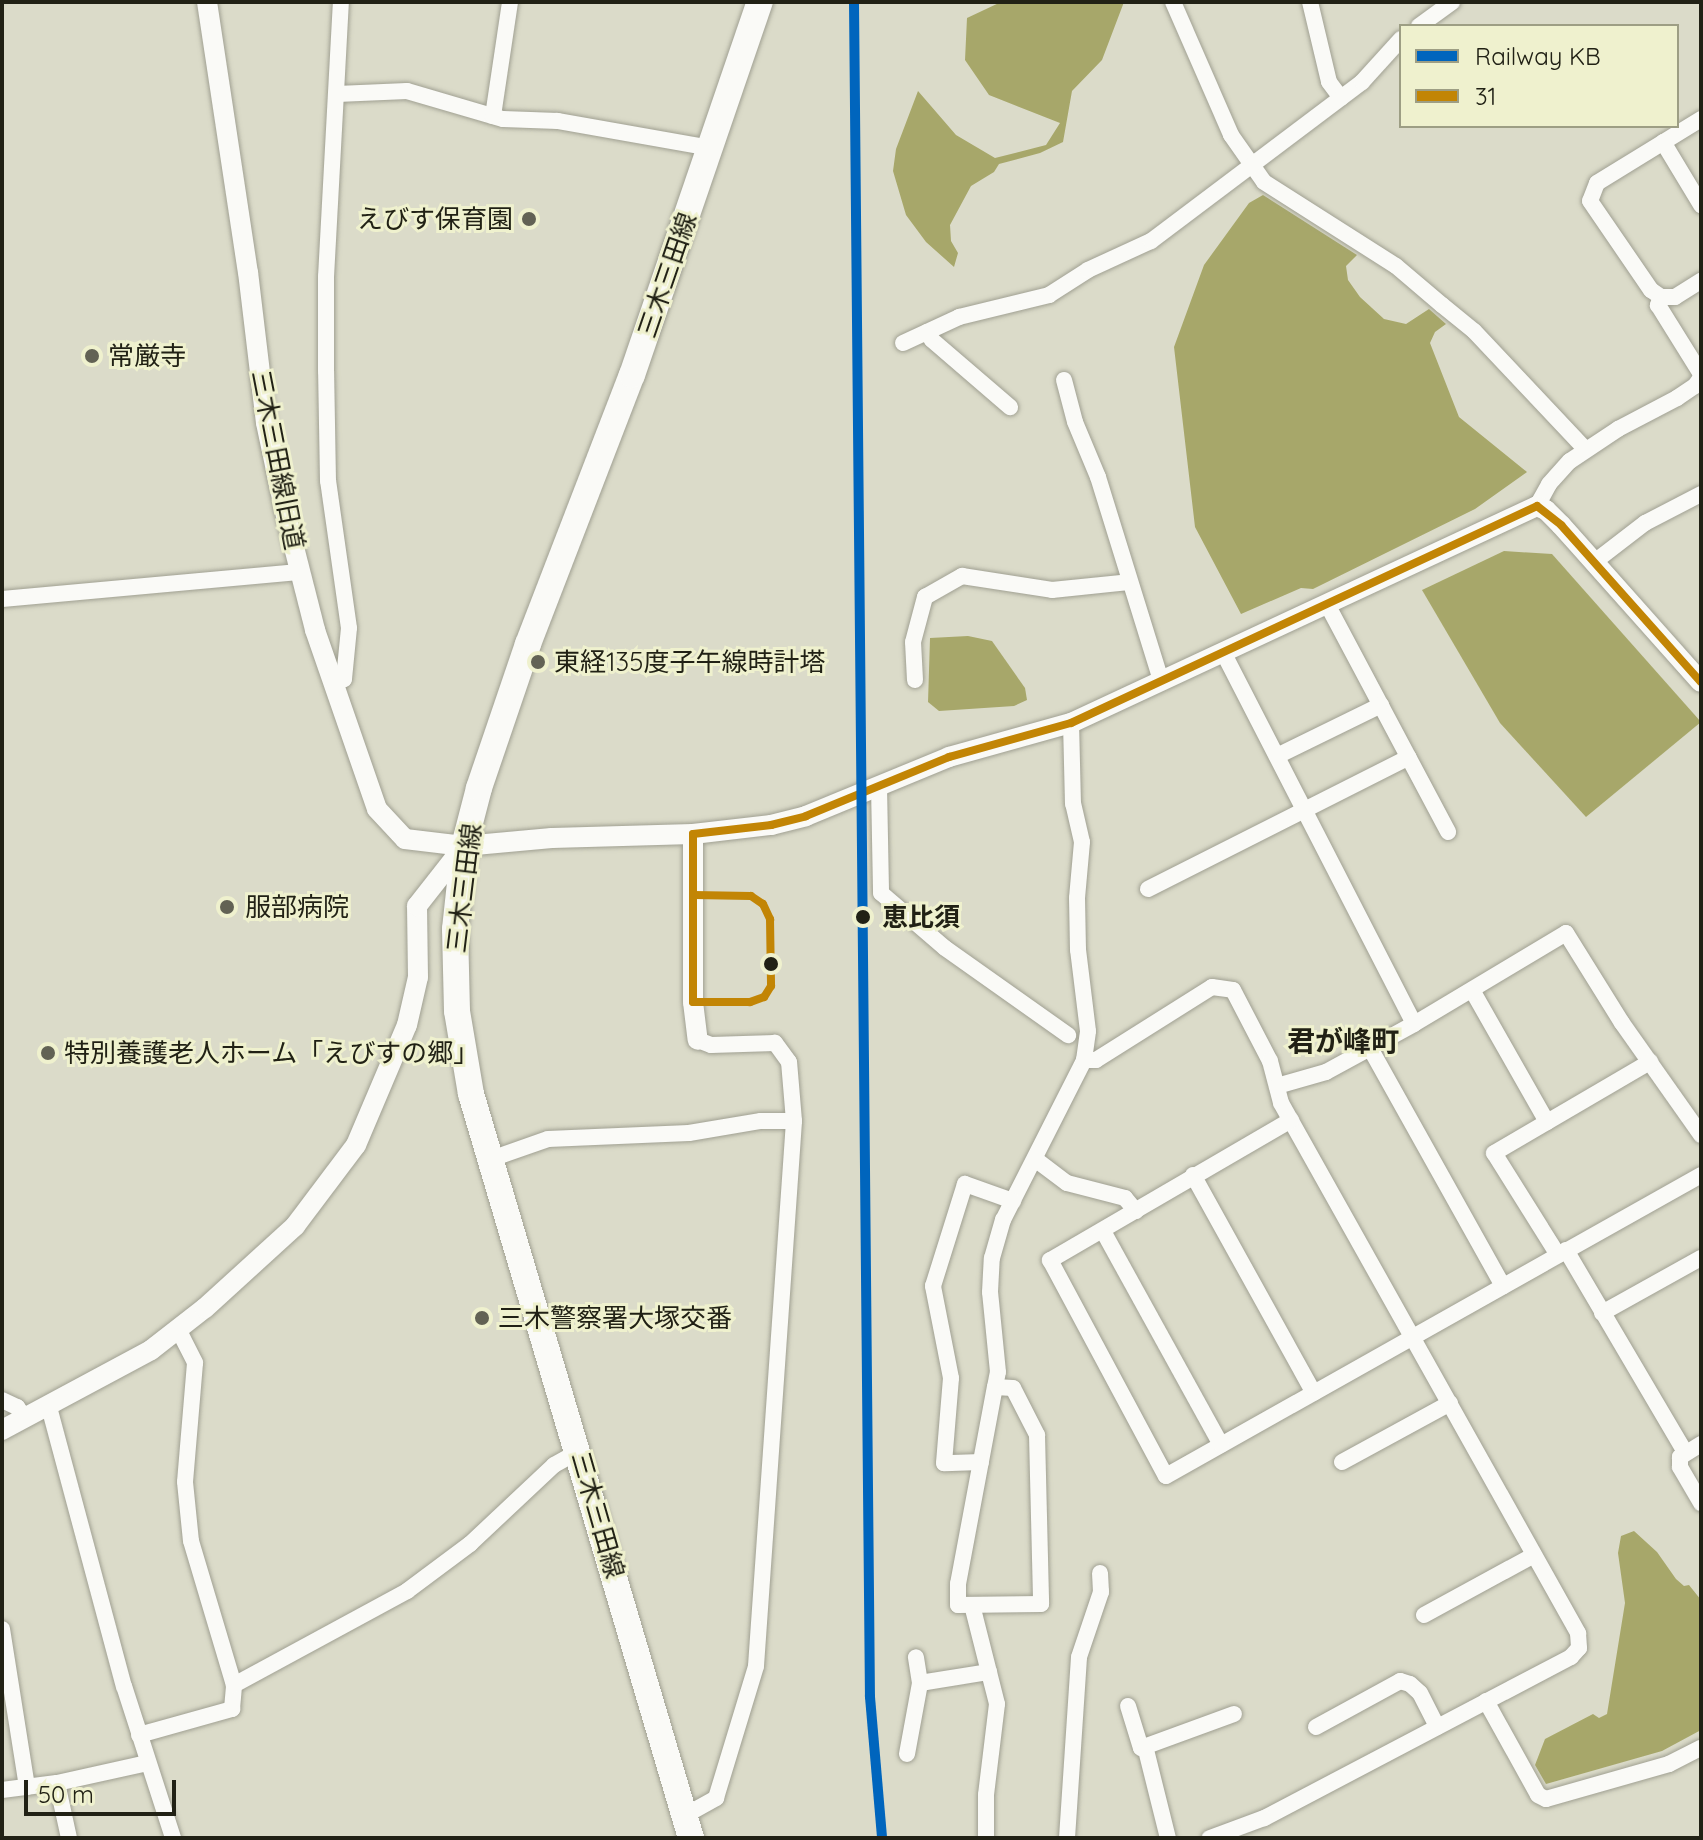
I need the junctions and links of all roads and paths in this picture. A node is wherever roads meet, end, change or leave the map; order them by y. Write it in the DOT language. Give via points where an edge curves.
graph roads {
  1 [pos="207,2"];
  2 [pos="341,2"];
  3 [pos="510,2"];
  4 [pos="760,2"];
  5 [pos="1173,2"];
  6 [pos="1310,2"];
  7 [pos="1452,2"];
  8 [pos="1422,24"];
  9 [pos="1399,41"];
  10 [pos="337,94"];
  11 [pos="1341,98"];
  12 [pos="493,116"];
  13 [pos="1701,119"];
  14 [pos="1663,142"];
  15 [pos="711,148"];
  16 [pos="1252,165"];
  17 [pos="1701,205"];
  18 [pos="1701,281"];
  19 [pos="1661,297"];
  20 [pos="927,332"];
  21 [pos="903,343"];
  22 [pos="1701,376"];
  23 [pos="1064,380"];
  24 [pos="1010,407"];
  25 [pos="1586,450"];
  26 [pos="1701,494"];
  27 [pos="1537,506"];
  28 [pos="1593,563"];
  29 [pos="299,572"];
  30 [pos="1129,582"];
  31 [pos="2,599"];
  32 [pos="1328,606"];
  33 [pos="1223,652"];
  34 [pos="1697,671"];
  35 [pos="915,680"];
  36 [pos="1161,680"];
  37 [pos="333,684"];
  38 [pos="1381,705"];
  39 [pos="1071,723"];
  40 [pos="1277,756"];
  41 [pos="1409,757"];
  42 [pos="879,786"];
  43 [pos="1304,810"];
  44 [pos="1448,832"];
  45 [pos="693,834"];
  46 [pos="464,846"];
  47 [pos="1148,889"];
  48 [pos="1472,990"];
  49 [pos="1414,1024"];
  50 [pos="1068,1035"];
  51 [pos="698,1040"];
  52 [pos="1370,1048"];
  53 [pos="1084,1060"];
  54 [pos="1650,1062"];
  55 [pos="1277,1086"];
  56 [pos="1291,1120"];
  57 [pos="794,1121"];
  58 [pos="1547,1122"];
  59 [pos="1701,1135"];
  60 [pos="491,1159"];
  61 [pos="1035,1159"];
  62 [pos="1193,1175"];
  63 [pos="1701,1175"];
  64 [pos="1013,1201"];
  65 [pos="1136,1211"];
  66 [pos="1103,1231"];
  67 [pos="1562,1253"];
  68 [pos="1701,1258"];
  69 [pos="1503,1286"];
  70 [pos="1602,1313"];
  71 [pos="178,1329"];
  72 [pos="1412,1337"];
  73 [pos="995,1387"];
  74 [pos="1314,1393"];
  75 [pos="2,1400"];
  76 [pos="1450,1403"];
  77 [pos="49,1407"];
  78 [pos="25,1418"];
  79 [pos="2,1430"];
  80 [pos="1701,1444"];
  81 [pos="1221,1445"];
  82 [pos="579,1451"];
  83 [pos="1685,1452"];
  84 [pos="981,1462"];
  85 [pos="1342,1462"];
  86 [pos="1701,1503"];
  87 [pos="1534,1555"];
  88 [pos="1100,1573"];
  89 [pos="972,1605"];
  90 [pos="1424,1615"];
  91 [pos="2,1629"];
  92 [pos="916,1657"];
  93 [pos="989,1672"];
  94 [pos="920,1683"];
  95 [pos="234,1685"];
  96 [pos="1486,1701"];
  97 [pos="1128,1706"];
  98 [pos="8,1707"];
  99 [pos="1234,1714"];
  100 [pos="1316,1727"];
  101 [pos="1437,1727"];
  102 [pos="139,1735"];
  103 [pos="1145,1746"];
  104 [pos="1701,1748"];
  105 [pos="907,1754"];
  106 [pos="147,1763"];
  107 [pos="57,1783"];
  108 [pos="27,1787"];
  109 [pos="2,1790"];
  110 [pos="688,1827"];
  111 [pos="69,1838"];
  112 [pos="173,1838"];
  113 [pos="986,1838"];
  114 [pos="1067,1838"];
  115 [pos="1168,1838"];
  116 [pos="1210,1838"];
  1 -- 29 [label="street, 三木三田線旧道" via="266,423"];
  2 -- 10 [label="street"];
  3 -- 12 [label="street"];
  4 -- 15 [label="main road, 三木三田線"];
  5 -- 16 [label="street" via="1231,135"];
  6 -- 11 [label="street" via="1329,82"];
  7 -- 8 [label="street"];
  9 -- 11 [label="street"];
  10 -- 12 [label="street" via="407,91"];
  10 -- 37 [label="street" via="326,277 327,441 349,628 344,679"];
  11 -- 16 [label="street"];
  12 -- 15 [label="street" via="558,121"];
  13 -- 14 [label="street"];
  14 -- 17 [label="street"];
  14 -- 19 [label="street" via="1597,183 1590,201"];
  15 -- 46 [label="main road, 三木三田線" via="632,375 528,644"];
  16 -- 20 [label="street" via="1166,232 1049,295 959,317"];
  16 -- 25 [label="street" via="1264,182 1396,266 1474,331"];
  18 -- 19 [label="street" via="1675,297"];
  19 -- 22 [label="street" via="1658,305"];
  20 -- 21 [label="street"];
  20 -- 24 [label="street"];
  22 -- 25 [label="street" via="1677,398"];
  23 -- 30 [label="street"];
  25 -- 27 [label="street" via="1549,484"];
  26 -- 28 [label="street" via="1645,523"];
  27 -- 28 [label="street"];
  27 -- 32 [label="street, 三木三田線旧道"];
  28 -- 34 [label="street"];
  29 -- 31 [label="street"];
  29 -- 37 [label="street, 三木三田線旧道"];
  30 -- 35 [label="street" via="1052,590 962,576 925,597 913,642"];
  30 -- 36 [label="street"];
  32 -- 33 [label="street, 三木三田線旧道"];
  32 -- 38 [label="street"];
  33 -- 36 [label="street, 三木三田線旧道"];
  33 -- 40 [label="street"];
  36 -- 39 [label="street, 三木三田線旧道"];
  37 -- 46 [label="street, 三木三田線旧道" via="377,809 405,839"];
  38 -- 40 [label="street"];
  38 -- 41 [label="street"];
  39 -- 42 [label="street, 三木三田線旧道" via="949,757"];
  39 -- 53 [label="street" via="1073,804 1082,842 1077,898 1088,1031"];
  40 -- 43 [label="street"];
  41 -- 43 [label="street"];
  41 -- 44 [label="street"];
  42 -- 45 [label="street, 三木三田線旧道" via="806,816"];
  42 -- 50 [label="street" via="881,893 945,948"];
  43 -- 47 [label="street"];
  43 -- 49 [label="street"];
  45 -- 46 [label="street, 三木三田線旧道"];
  45 -- 51 [label="street" via="693,1002"];
  46 -- 60 [label="main road, 三木三田線" via="455,929 457,1011 471,1094"];
  46 -- 71 [label="street" via="417,906 418,977 407,1025 356,1145 295,1226"];
  48 -- 49 [label="street"];
  48 -- 54 [label="street" via="1566,933"];
  48 -- 58 [label="street"];
  49 -- 52 [label="street"];
  51 -- 57 [label="street" via="711,1045 775,1043 789,1062"];
  52 -- 55 [label="street" via="1326,1072"];
  52 -- 69 [label="street"];
  53 -- 55 [label="street" via="1096,1060 1212,987 1233,990 1270,1061"];
  53 -- 61 [label="street"];
  54 -- 58 [label="street"];
  54 -- 59 [label="street"];
  55 -- 56 [label="street"];
  56 -- 62 [label="street"];
  56 -- 72 [label="street"];
  57 -- 60 [label="street" via="689,1133 548,1139"];
  57 -- 110 [label="street" via="756,1666 716,1798"];
  58 -- 67 [label="street" via="1494,1153"];
  60 -- 82 [label="main road, 三木三田線"];
  61 -- 64 [label="street"];
  61 -- 65 [label="street" via="1067,1183 1125,1198"];
  62 -- 65 [label="street"];
  62 -- 74 [label="street"];
  63 -- 67 [label="street"];
  64 -- 73 [label="street" via="992,1258"];
  64 -- 84 [label="street" via="965,1184 933,1286 951,1378 944,1463"];
  65 -- 66 [label="street"];
  66 -- 81 [label="street"];
  66 -- 81 [label="street" via="1050,1260 1166,1476"];
  67 -- 69 [label="street"];
  67 -- 70 [label="street"];
  68 -- 70 [label="street"];
  69 -- 72 [label="street"];
  70 -- 83 [label="street"];
  71 -- 77 [label="street" via="151,1350"];
  71 -- 95 [label="street" via="195,1363 185,1482 191,1541"];
  72 -- 74 [label="street"];
  72 -- 76 [label="street"];
  73 -- 84 [label="street"];
  73 -- 89 [label="street" via="1013,1388 1037,1435 1041,1604"];
  74 -- 81 [label="street"];
  75 -- 78 [label="street"];
  76 -- 85 [label="street"];
  76 -- 87 [label="street"];
  77 -- 78 [label="street"];
  77 -- 102 [label="street"];
  78 -- 79 [label="street"];
  80 -- 83 [label="street"];
  82 -- 95 [label="street" via="554,1465 470,1544 407,1591"];
  82 -- 110 [label="main road, 三木三田線"];
  83 -- 86 [label="street" via="1680,1467"];
  84 -- 89 [label="street" via="958,1584 958,1605"];
  87 -- 90 [label="street"];
  87 -- 96 [label="street" via="1578,1633 1579,1648"];
  88 -- 114 [label="street" via="1101,1592 1079,1657"];
  89 -- 93 [label="street"];
  91 -- 98 [label="street"];
  92 -- 94 [label="street"];
  93 -- 94 [label="street"];
  93 -- 113 [label="street" via="997,1704"];
  94 -- 105 [label="street"];
  95 -- 102 [label="street" via="232,1709"];
  96 -- 101 [label="street"];
  96 -- 104 [label="street" via="1538,1795 1546,1799 1669,1764"];
  97 -- 103 [label="street" via="1141,1748"];
  98 -- 108 [label="street"];
  99 -- 103 [label="street"];
  100 -- 101 [label="street" via="1400,1681 1420,1693"];
  101 -- 116 [label="street" via="1264,1818"];
  102 -- 106 [label="street"];
  103 -- 115 [label="street"];
  106 -- 107 [label="street"];
  106 -- 112 [label="street"];
  107 -- 108 [label="street"];
  107 -- 111 [label="street"];
  108 -- 109 [label="street"];
}
